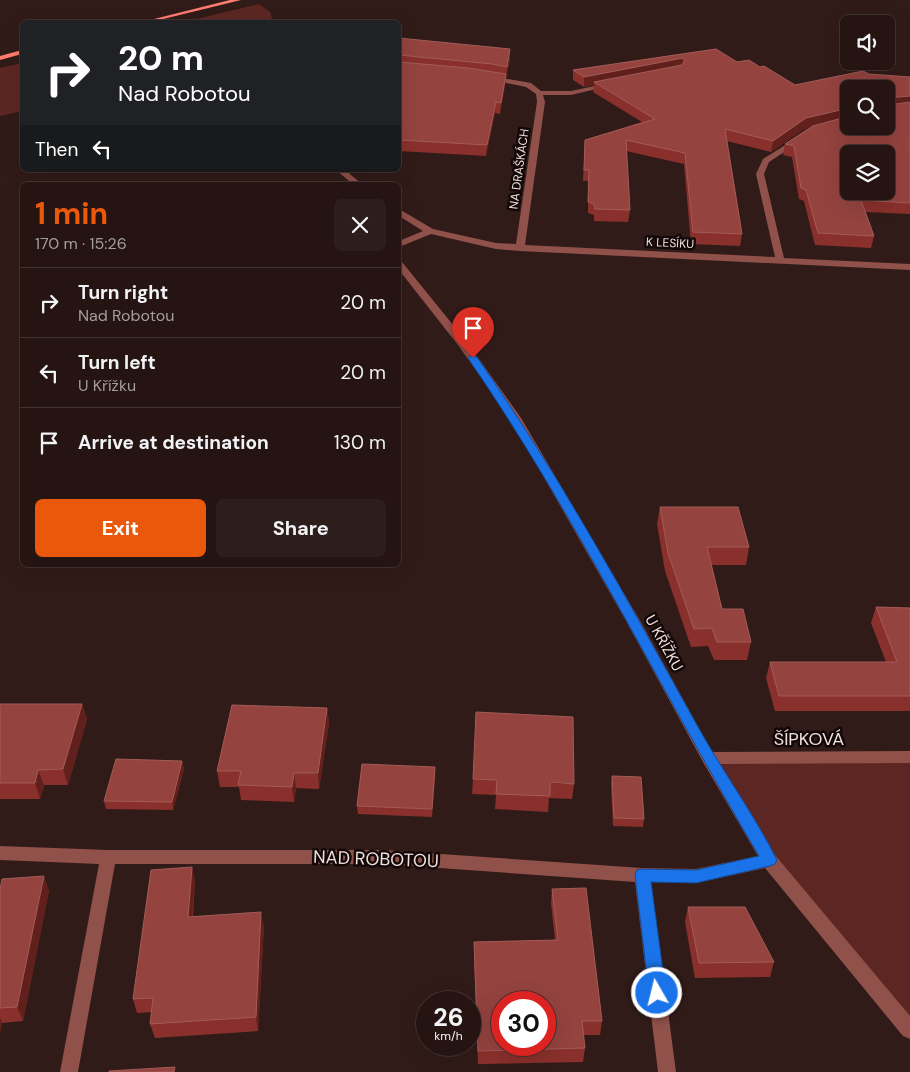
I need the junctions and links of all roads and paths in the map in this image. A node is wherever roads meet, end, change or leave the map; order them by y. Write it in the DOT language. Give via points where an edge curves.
graph roads {
  1 [pos="238,0"];
  2 [pos="153,20"];
  3 [pos="20,53"];
  4 [pos="0,58"];
  5 [pos="484,78"];
  6 [pos="617,84"];
  7 [pos="540,93"];
  8 [pos="807,133"];
  9 [pos="343,172"];
  10 [pos="355,182"];
  11 [pos="401,213"];
  12 [pos="430,232"];
  13 [pos="401,243"];
  14 [pos="520,248"];
  15 [pos="780,261"];
  16 [pos="910,266"];
  17 [pos="401,267"];
  18 [pos="708,758"];
  19 [pos="910,758"];
  20 [pos="0,854"];
  21 [pos="108,856"];
  22 [pos="770,860"];
  23 [pos="642,875"];
  24 [pos="910,1030"];
  25 [pos="69,1072"];
  26 [pos="668,1072"];
  1 -- 2 [label="main road"];
  3 -- 4 [label="main road"];
  5 -- 7 [label="street" via="528,85"];
  6 -- 7 [label="street" via="571,93"];
  7 -- 14 [label="street, NA DRAŠKÁCH"];
  8 -- 15 [label="street" via="766,161 760,174"];
  9 -- 10 [label="street"];
  11 -- 12 [label="street"];
  12 -- 13 [label="street"];
  12 -- 14 [label="street, K LESÍKU" via="488,245"];
  14 -- 15 [label="street, K LESÍKU"];
  15 -- 16 [label="street, K LESÍKU"];
  17 -- 18 [label="street, U KŘÍŽKU" via="462,343 514,418 632,619"];
  18 -- 19 [label="street, ŠÍPKOVÁ"];
  18 -- 22 [label="street, U KŘÍŽKU"];
  20 -- 21 [label="street, NAD ROBOTOU"];
  21 -- 23 [label="street, NAD ROBOTOU" via="383,856"];
  21 -- 25 [label="street"];
  22 -- 23 [label="street, NAD ROBOTOU" via="696,876"];
  22 -- 24 [label="street, U KŘÍŽKU"];
  23 -- 26 [label="street"];
}
